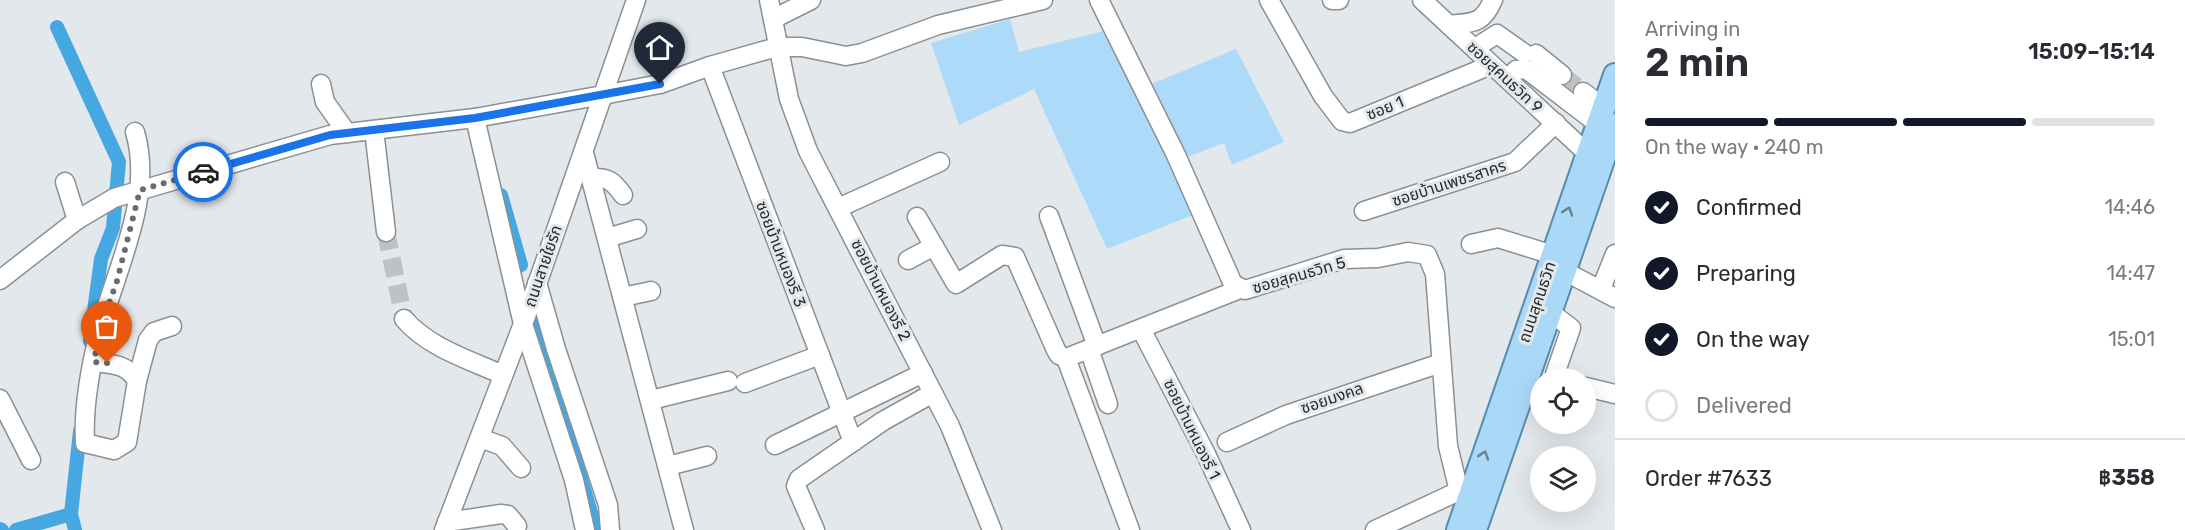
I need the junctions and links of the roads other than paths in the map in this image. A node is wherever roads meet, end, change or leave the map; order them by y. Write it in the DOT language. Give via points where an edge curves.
graph roads {
  1 [pos="636,0"];
  2 [pos="769,0"];
  3 [pos="811,0"];
  4 [pos="1043,0"];
  5 [pos="1100,0"];
  6 [pos="1269,0"];
  7 [pos="1332,0"];
  8 [pos="1339,0"];
  9 [pos="1422,0"];
  10 [pos="1493,0"];
  11 [pos="773,19"];
  12 [pos="1449,25"];
  13 [pos="777,47"];
  14 [pos="1475,48"];
  15 [pos="1491,65"];
  16 [pos="710,66"];
  17 [pos="1562,75"];
  18 [pos="1615,75"];
  19 [pos="1507,79"];
  20 [pos="321,84"];
  21 [pos="1583,92"];
  22 [pos="603,95"];
  23 [pos="475,118"];
  24 [pos="1605,119"];
  25 [pos="1556,123"];
  26 [pos="374,130"];
  27 [pos="135,132"];
  28 [pos="347,133"];
  29 [pos="584,153"];
  30 [pos="1587,154"];
  31 [pos="940,162"];
  32 [pos="591,178"];
  33 [pos="65,182"];
  34 [pos="126,194"];
  35 [pos="622,195"];
  36 [pos="838,208"];
  37 [pos="1364,211"];
  38 [pos="1049,216"];
  39 [pos="917,217"];
  40 [pos="77,220"];
  41 [pos="638,229"];
  42 [pos="386,232"];
  43 [pos="607,238"];
  44 [pos="1471,244"];
  45 [pos="934,246"];
  46 [pos="1615,254"];
  47 [pos="908,260"];
  48 [pos="1556,262"];
  49 [pos="0,279"];
  50 [pos="537,283"];
  51 [pos="1240,289"];
  52 [pos="651,291"];
  53 [pos="1608,293"];
  54 [pos="623,297"];
  55 [pos="1550,312"];
  56 [pos="404,319"];
  57 [pos="523,324"];
  58 [pos="172,326"];
  59 [pos="1141,329"];
  60 [pos="1093,348"];
  61 [pos="820,355"];
  62 [pos="1066,358"];
  63 [pos="94,362"];
  64 [pos="1441,363"];
  65 [pos="1532,365"];
  66 [pos="1539,368"];
  67 [pos="1561,368"];
  68 [pos="923,373"];
  69 [pos="503,375"];
  70 [pos="137,381"];
  71 [pos="1596,389"];
  72 [pos="933,393"];
  73 [pos="1615,394"];
  74 [pos="0,399"];
  75 [pos="651,400"];
  76 [pos="1108,404"];
  77 [pos="843,410"];
  78 [pos="480,438"];
  79 [pos="854,442"];
  80 [pos="1227,442"];
  81 [pos="774,445"];
  82 [pos="706,456"];
  83 [pos="31,460"];
  84 [pos="668,466"];
  85 [pos="521,468"];
  86 [pos="1464,496"];
  87 [pos="446,526"];
  88 [pos="517,526"];
  89 [pos="585,530"];
  90 [pos="610,530"];
  91 [pos="684,530"];
  92 [pos="815,530"];
  93 [pos="992,530"];
  94 [pos="1130,530"];
  95 [pos="1241,530"];
  96 [pos="1375,530"];
  97 [pos="1458,530"];
  98 [pos="1475,530"];
  1 -- 22 [label="street, ถนนสายใยรัก"];
  2 -- 11 [label="street, ซอยบ้านหนองรี 2"];
  3 -- 11 [label="street"];
  4 -- 13 [label="street" via="938,25 846,56 802,47"];
  5 -- 51 [label="street, ซอยสุคนธวิท 5" via="1176,155 1233,284"];
  6 -- 15 [label="street, ซอย 1" via="1323,96 1342,121 1350,123"];
  7 -- 8 [label="street"];
  9 -- 12 [label="street, ซอยสุคนธวิท 9"];
  10 -- 12 [label="street" via="1478,21"];
  11 -- 13 [label="street, ซอยบ้านหนองรี 2"];
  12 -- 14 [label="street, ซอยสุคนธวิท 9"];
  13 -- 16 [label="street"];
  13 -- 36 [label="street, ซอยบ้านหนองรี 2" via="797,124"];
  14 -- 15 [label="street, ซอยสุคนธวิท 9"];
  14 -- 17 [label="street" via="1497,34 1502,35"];
  15 -- 19 [label="street, ซอยสุคนธวิท 9"];
  16 -- 22 [label="street" via="660,84"];
  16 -- 61 [label="street, ซอยบ้านหนองรี 3"];
  18 -- 24 [label="main road, ถนนสุคนธวิท"];
  19 -- 24 [label="street" via="1516,70 1526,69"];
  19 -- 25 [label="street, ซอยสุคนธวิท 9"];
  20 -- 28 [label="street" via="325,102"];
  21 -- 24 [label="street"];
  22 -- 23 [label="street"];
  22 -- 29 [label="street, ถนนสายใยรัก"];
  23 -- 26 [label="street"];
  23 -- 57 [label="street"];
  24 -- 30 [label="main road, ถนนสุคนธวิท"];
  24 -- 48 [label="main road, ถนนสุคนธวิท"];
  25 -- 30 [label="street, ซอยสุคนธวิท 9"];
  25 -- 37 [label="street, ซอยบ้านเพชรสาคร" via="1515,162"];
  26 -- 28 [label="street"];
  26 -- 42 [label="street"];
  27 -- 34 [label="street" via="142,167"];
  28 -- 34 [label="street"];
  29 -- 32 [label="street"];
  29 -- 50 [label="street, ถนนสายใยรัก"];
  48 -- 30 [label="main road, ถนนสุคนธวิท, one-way"];
  31 -- 36 [label="street"];
  32 -- 35 [label="street" via="607,178"];
  32 -- 43 [label="street"];
  33 -- 40 [label="street"];
  34 -- 40 [label="street"];
  34 -- 63 [label="street" via="117,281 100,329"];
  36 -- 68 [label="street, ซอยบ้านหนองรี 2"];
  38 -- 60 [label="street"];
  39 -- 45 [label="street"];
  40 -- 49 [label="street"];
  41 -- 43 [label="street"];
  43 -- 54 [label="street"];
  44 -- 48 [label="street" via="1498,238"];
  45 -- 47 [label="street"];
  45 -- 62 [label="street" via="956,284 1002,255 1015,257 1056,350"];
  46 -- 53 [label="street"];
  48 -- 53 [label="street"];
  48 -- 55 [label="main road, ถนนสุคนธวิท"];
  86 -- 48 [label="main road, ถนนสุคนธวิท, one-way"];
  50 -- 57 [label="street, ถนนสายใยรัก"];
  50 -- 90 [label="street" via="608,505"];
  51 -- 59 [label="street"];
  51 -- 64 [label="street, ซอยสุคนธวิท 5" via="1344,259 1408,252 1427,255 1435,274"];
  52 -- 54 [label="street"];
  54 -- 75 [label="street"];
  55 -- 65 [label="main road, ถนนสุคนธวิท"];
  55 -- 67 [label="street" via="1571,328"];
  56 -- 69 [label="street" via="439,346"];
  57 -- 69 [label="street, ถนนสายใยรัก"];
  57 -- 89 [label="street" via="571,470"];
  58 -- 70 [label="street" via="153,332"];
  59 -- 60 [label="street"];
  59 -- 95 [label="street, ซอยบ้านหนองรี 1"];
  60 -- 62 [label="street"];
  60 -- 76 [label="street"];
  61 -- 75 [label="street" via="736,382"];
  61 -- 77 [label="street, ซอยบ้านหนองรี 3"];
  62 -- 94 [label="street"];
  63 -- 70 [label="street" via="131,370"];
  63 -- 70 [label="street" via="85,433 88,446 114,450 127,442"];
  64 -- 80 [label="street, ซอยมงคล" via="1286,415"];
  64 -- 86 [label="street, ซอยสุคนธวิท 5" via="1448,446"];
  65 -- 66 [label="street"];
  65 -- 98 [label="main road, ถนนสุคนธวิท"];
  68 -- 72 [label="street, ซอยบ้านหนองรี 2"];
  68 -- 77 [label="street"];
  69 -- 78 [label="street, ถนนสายใยรัก"];
  71 -- 73 [label="street"];
  72 -- 79 [label="street"];
  72 -- 93 [label="street, ซอยบ้านหนองรี 2"];
  74 -- 83 [label="street"];
  75 -- 84 [label="street"];
  77 -- 79 [label="street, ซอยบ้านหนองรี 3"];
  77 -- 81 [label="street"];
  78 -- 85 [label="street" via="502,446"];
  78 -- 87 [label="street, ถนนสายใยรัก"];
  79 -- 92 [label="street" via="803,475 795,486"];
  82 -- 84 [label="street"];
  84 -- 91 [label="street"];
  86 -- 96 [label="street"];
  86 -- 97 [label="main road, ถนนสุคนธวิท"];
  87 -- 88 [label="street" via="501,514 508,515"];
}
